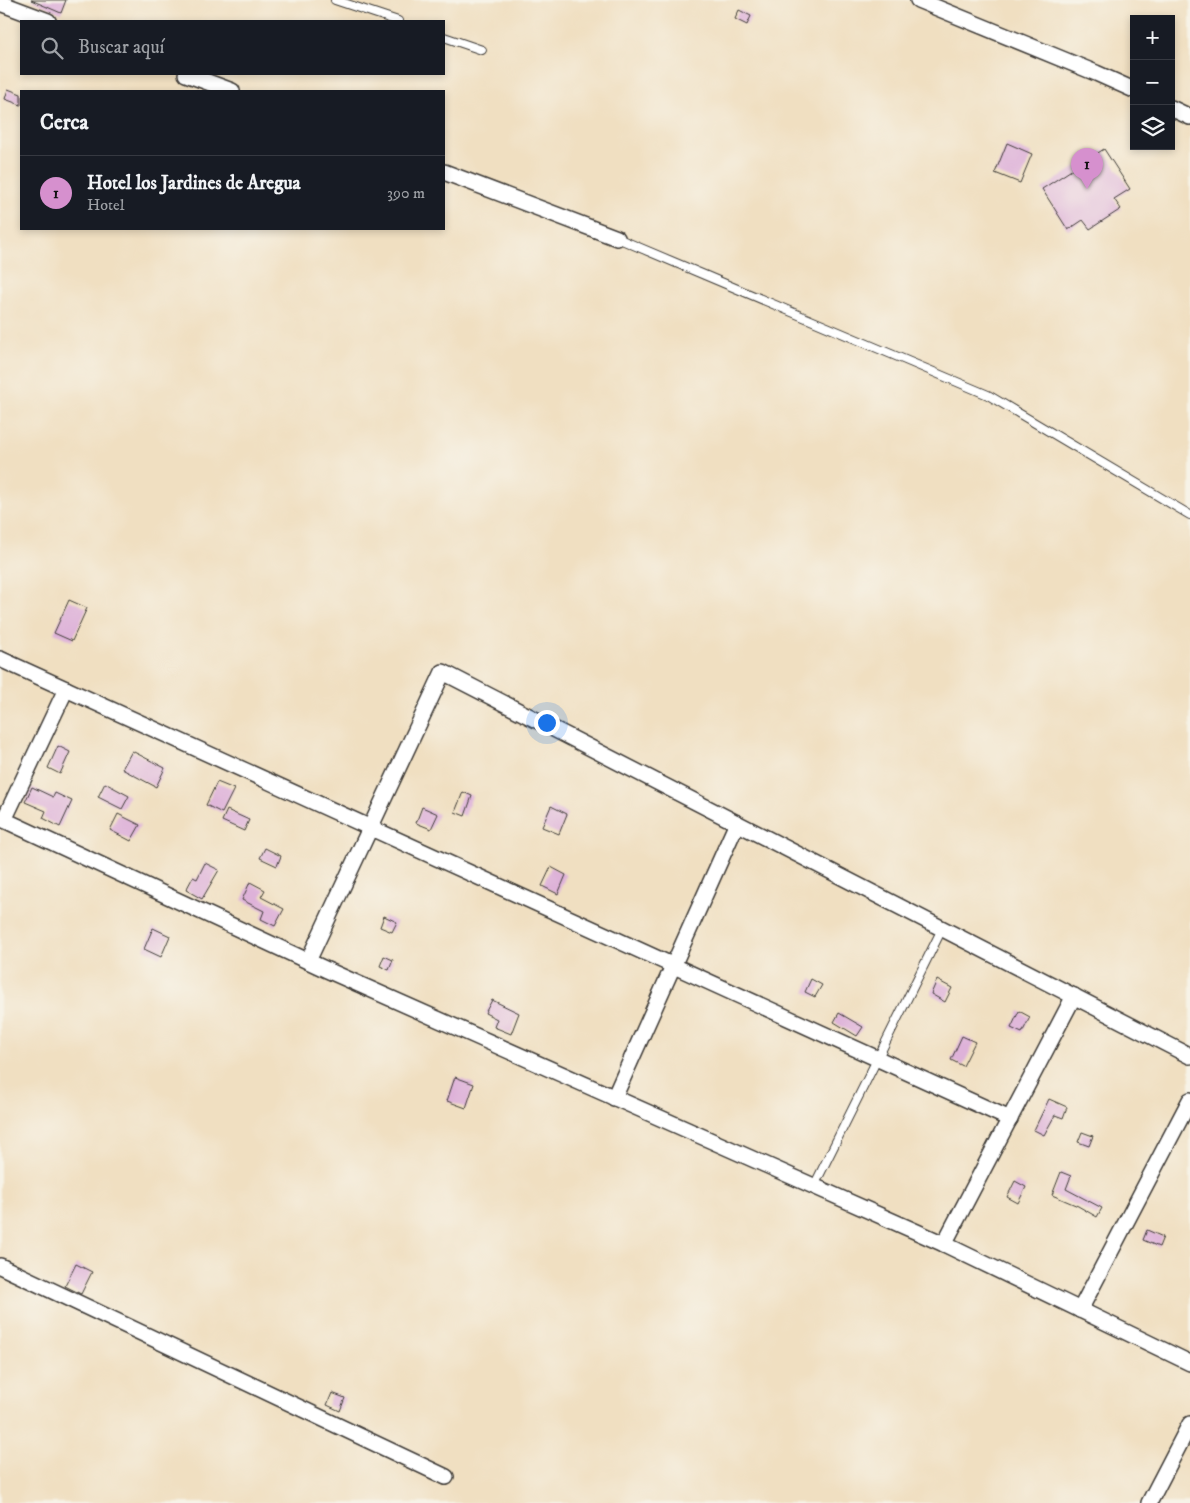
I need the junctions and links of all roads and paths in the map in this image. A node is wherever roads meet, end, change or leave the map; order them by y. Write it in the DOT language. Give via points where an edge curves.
graph roads {
  1 [pos="335,0"];
  2 [pos="918,0"];
  3 [pos="0,3"];
  4 [pos="45,20"];
  5 [pos="395,20"];
  6 [pos="445,37"];
  7 [pos="482,50"];
  8 [pos="189,75"];
  9 [pos="1130,88"];
  10 [pos="229,90"];
  11 [pos="1175,110"];
  12 [pos="1190,117"];
  13 [pos="445,172"];
  14 [pos="617,238"];
  15 [pos="1190,515"];
  16 [pos="0,659"];
  17 [pos="66,689"];
  18 [pos="2,819"];
  19 [pos="737,823"];
  20 [pos="370,828"];
  21 [pos="942,929"];
  22 [pos="308,961"];
  23 [pos="673,966"];
  24 [pos="1074,996"];
  25 [pos="1190,1056"];
  26 [pos="878,1058"];
  27 [pos="614,1098"];
  28 [pos="1190,1100"];
  29 [pos="1010,1119"];
  30 [pos="814,1186"];
  31 [pos="944,1244"];
  32 [pos="0,1266"];
  33 [pos="1080,1310"];
  34 [pos="1190,1363"];
  35 [pos="1190,1424"];
  36 [pos="446,1476"];
  37 [pos="1148,1503"];
  1 -- 5 [label="lane"];
  2 -- 9 [label="street"];
  3 -- 4 [label="street"];
  6 -- 7 [label="lane"];
  8 -- 10 [label="street"];
  11 -- 12 [label="street"];
  13 -- 14 [label="street"];
  14 -- 15 [label="lane" via="988,395"];
  16 -- 17 [label="street"];
  17 -- 18 [label="street"];
  17 -- 20 [label="street"];
  18 -- 22 [label="street"];
  19 -- 20 [label="street" via="443,672"];
  19 -- 21 [label="street"];
  19 -- 23 [label="street"];
  20 -- 22 [label="street"];
  20 -- 23 [label="street"];
  21 -- 24 [label="street"];
  21 -- 26 [label="lane"];
  22 -- 27 [label="street"];
  23 -- 26 [label="street"];
  23 -- 27 [label="street"];
  24 -- 25 [label="street"];
  24 -- 29 [label="street"];
  26 -- 29 [label="street"];
  26 -- 30 [label="lane"];
  27 -- 30 [label="street"];
  28 -- 33 [label="street"];
  29 -- 31 [label="street"];
  30 -- 31 [label="street"];
  31 -- 33 [label="street"];
  32 -- 36 [label="street"];
  33 -- 34 [label="street"];
  35 -- 37 [label="street"];
}
